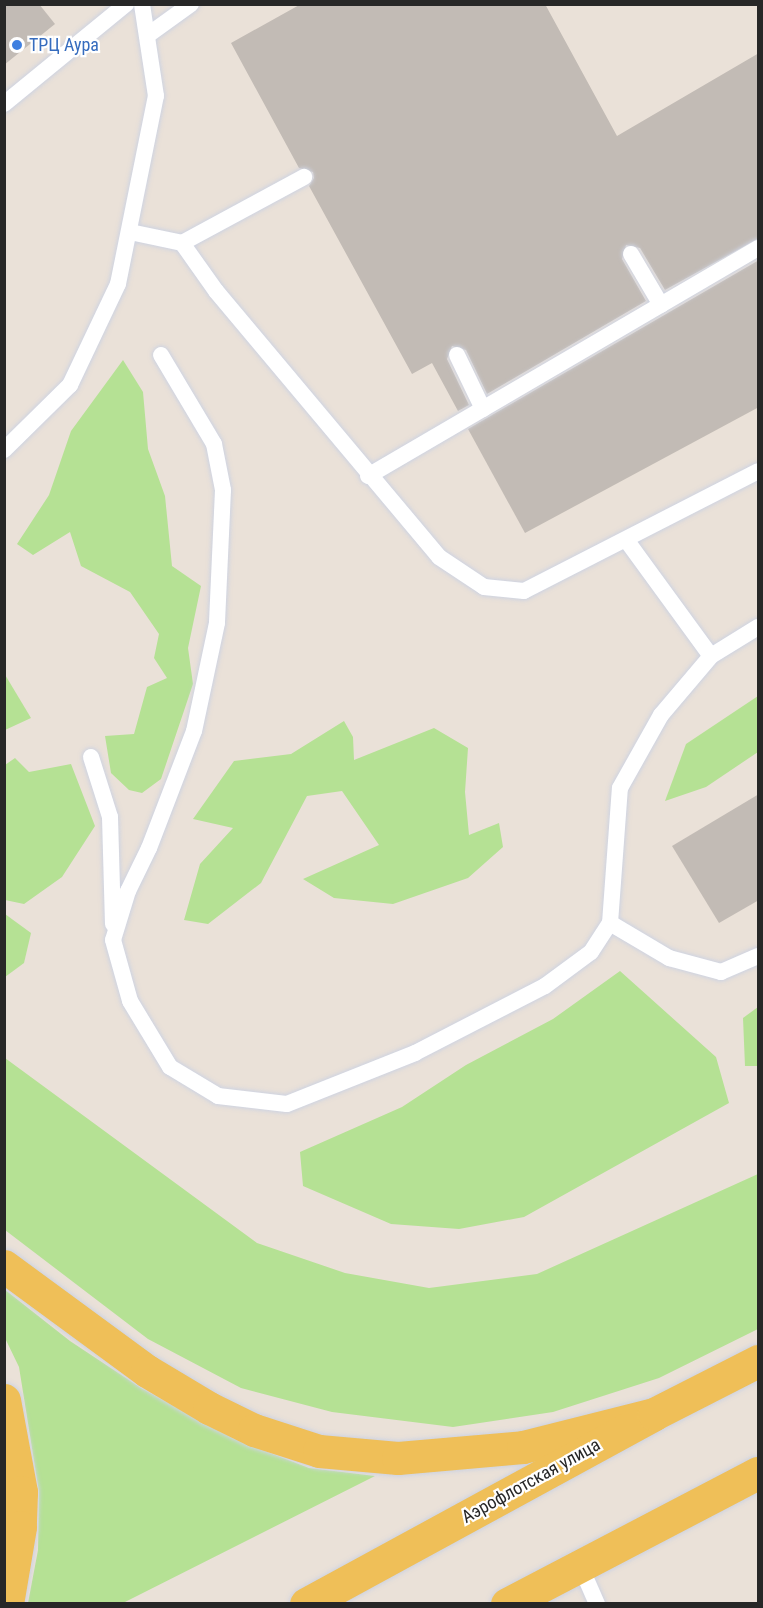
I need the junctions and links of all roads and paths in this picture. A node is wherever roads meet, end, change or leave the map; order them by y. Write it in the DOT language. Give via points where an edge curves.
graph roads {
  1 [pos="126,4"];
  2 [pos="142,4"];
  3 [pos="191,4"];
  4 [pos="148,35"];
  5 [pos="4,104"];
  6 [pos="304,177"];
  7 [pos="130,232"];
  8 [pos="182,243"];
  9 [pos="759,248"];
  10 [pos="631,254"];
  11 [pos="661,305"];
  12 [pos="457,355"];
  13 [pos="161,356"];
  14 [pos="483,409"];
  15 [pos="4,450"];
  16 [pos="759,471"];
  17 [pos="368,476"];
  18 [pos="627,541"];
  19 [pos="759,627"];
  20 [pos="711,656"];
  21 [pos="91,757"];
  22 [pos="610,923"];
  23 [pos="113,940"];
  24 [pos="759,957"];
  25 [pos="4,1266"];
  26 [pos="759,1361"];
  27 [pos="4,1400"];
  28 [pos="654,1414"];
  29 [pos="759,1473"];
  30 [pos="580,1565"];
  31 [pos="7,1604"];
  32 [pos="306,1604"];
  33 [pos="507,1604"];
  34 [pos="597,1604"];
  1 -- 5 [label="lane"];
  2 -- 4 [label="lane"];
  3 -- 4 [label="lane"];
  4 -- 7 [label="lane" via="156,96"];
  6 -- 8 [label="lane"];
  7 -- 8 [label="lane"];
  7 -- 15 [label="lane" via="118,284 70,385"];
  8 -- 17 [label="lane" via="216,291"];
  9 -- 11 [label="lane"];
  10 -- 11 [label="lane"];
  11 -- 14 [label="lane"];
  12 -- 14 [label="lane"];
  13 -- 23 [label="lane" via="214,444 223,490 217,623 194,731 149,848 128,891"];
  14 -- 17 [label="lane"];
  16 -- 18 [label="lane"];
  17 -- 18 [label="lane" via="439,557 484,587 524,591"];
  18 -- 20 [label="lane"];
  19 -- 20 [label="lane"];
  20 -- 22 [label="lane" via="661,715 620,788"];
  21 -- 23 [label="lane" via="110,818"];
  22 -- 23 [label="lane" via="591,952 545,986 415,1053 287,1104 218,1096 170,1067 130,1001"];
  22 -- 24 [label="lane" via="669,958 721,972"];
  25 -- 28 [label="main road" via="147,1371 198,1402 254,1430 319,1451 398,1458 523,1447"];
  26 -- 28 [label="main road, Аэрофлотская улица"];
  27 -- 31 [label="main road" via="21,1492 19,1536"];
  28 -- 32 [label="main road, Аэрофлотская улица"];
  29 -- 30 [label="main road"];
  30 -- 33 [label="main road"];
  30 -- 34 [label="lane"];
}
